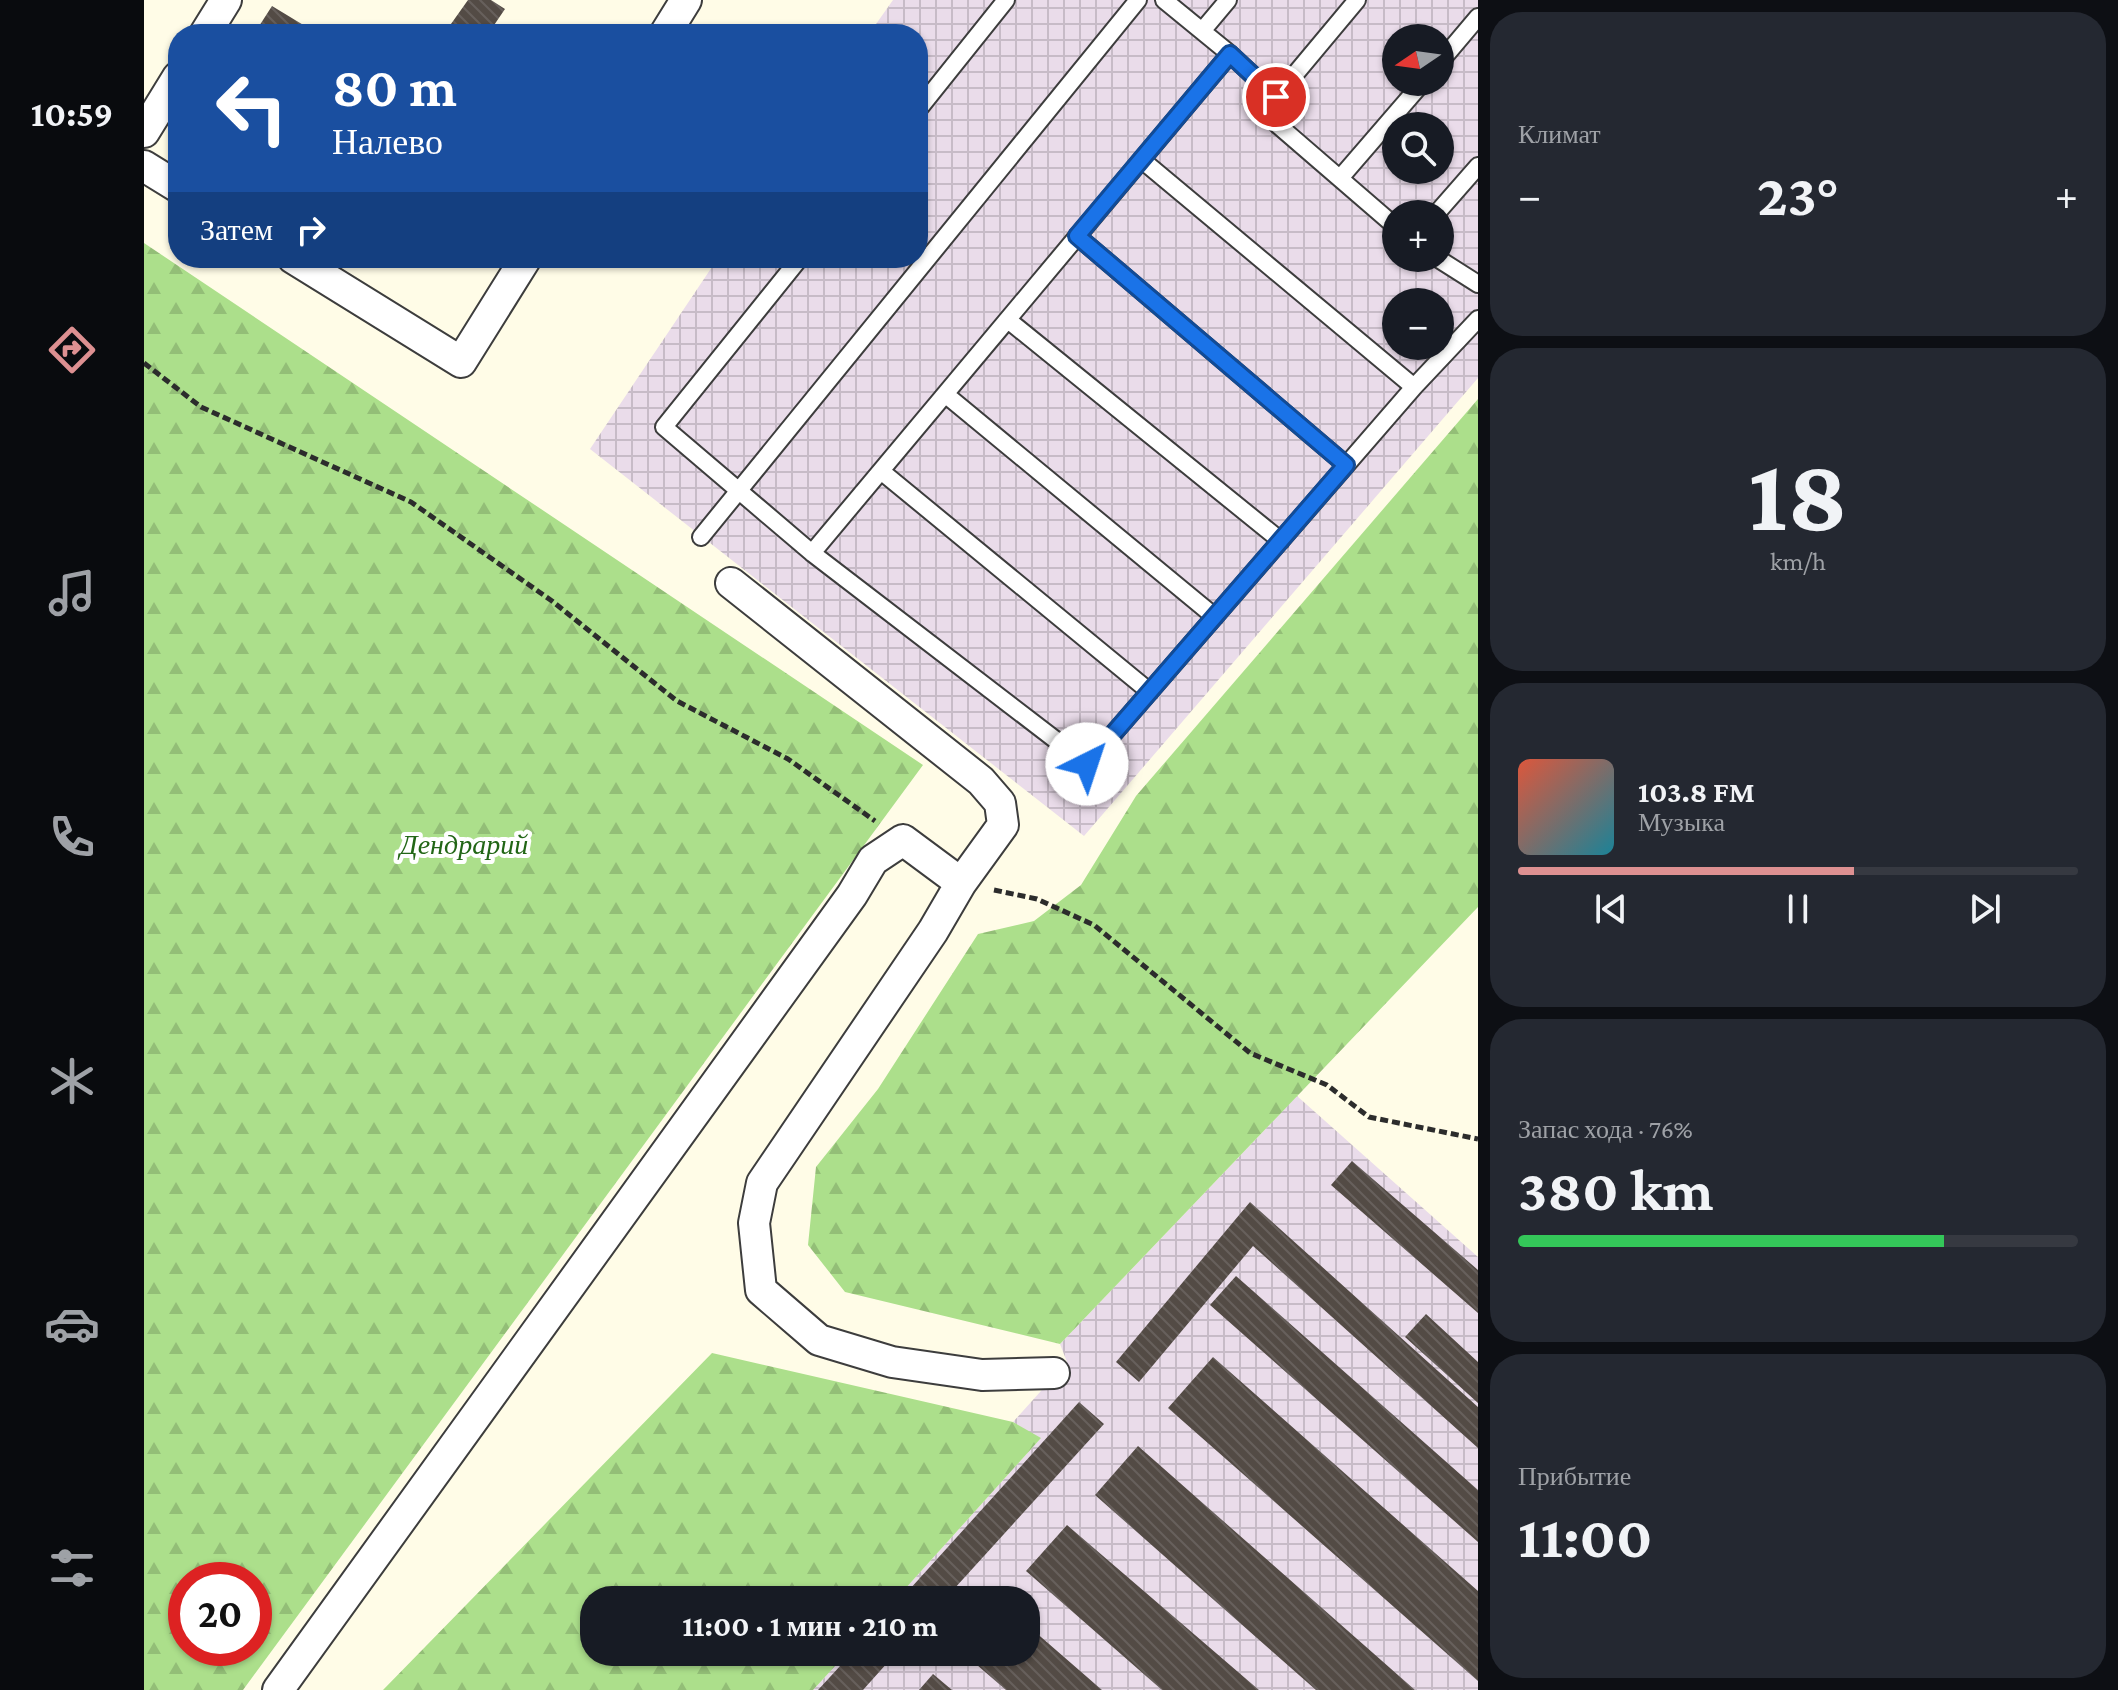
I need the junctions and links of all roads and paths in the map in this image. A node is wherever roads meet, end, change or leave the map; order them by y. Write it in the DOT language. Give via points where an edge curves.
graph roads {
  1 [pos="226,0"];
  2 [pos="686,0"];
  3 [pos="1006,0"];
  4 [pos="1138,0"];
  5 [pos="1164,0"];
  6 [pos="1228,0"];
  7 [pos="1357,0"];
  8 [pos="1478,17"];
  9 [pos="211,24"];
  10 [pos="671,24"];
  11 [pos="1202,31"];
  12 [pos="1454,45"];
  13 [pos="1230,54"];
  14 [pos="168,93"];
  15 [pos="1411,96"];
  16 [pos="1276,97"];
  17 [pos="928,98"];
  18 [pos="144,132"];
  19 [pos="1142,160"];
  20 [pos="144,166"];
  21 [pos="1478,166"];
  22 [pos="1341,177"];
  23 [pos="168,181"];
  24 [pos="1448,200"];
  25 [pos="1382,214"];
  26 [pos="1077,236"];
  27 [pos="928,260"];
  28 [pos="309,268"];
  29 [pos="520,268"];
  30 [pos="792,268"];
  31 [pos="921,268"];
  32 [pos="1454,269"];
  33 [pos="1478,284"];
  34 [pos="1478,319"];
  35 [pos="1008,320"];
  36 [pos="144,363"];
  37 [pos="1414,387"];
  38 [pos="945,394"];
  39 [pos="1346,465"];
  40 [pos="881,471"];
  41 [pos="741,491"];
  42 [pos="701,537"];
  43 [pos="1281,541"];
  44 [pos="812,553"];
  45 [pos="731,583"];
  46 [pos="1215,617"];
  47 [pos="1150,692"];
  48 [pos="903,840"];
  49 [pos="961,883"];
  50 [pos="1478,1139"];
  51 [pos="1054,1373"];
  52 [pos="278,1690"];
  1 -- 9 [label="street"];
  2 -- 10 [label="street"];
  3 -- 17 [label="lane"];
  4 -- 27 [label="lane"];
  5 -- 11 [label="lane"];
  6 -- 11 [label="lane"];
  7 -- 16 [label="lane"];
  8 -- 12 [label="lane"];
  11 -- 13 [label="lane"];
  13 -- 16 [label="lane"];
  13 -- 19 [label="lane"];
  14 -- 18 [label="street"];
  15 -- 22 [label="lane"];
  16 -- 22 [label="lane" via="1264,113"];
  19 -- 26 [label="lane"];
  19 -- 37 [label="lane"];
  20 -- 23 [label="street"];
  21 -- 24 [label="lane"];
  22 -- 25 [label="lane"];
  26 -- 35 [label="lane"];
  26 -- 39 [label="lane"];
  28 -- 29 [label="street" via="461,362"];
  30 -- 41 [label="lane" via="664,427"];
  31 -- 41 [label="lane"];
  32 -- 33 [label="lane"];
  34 -- 37 [label="lane"];
  35 -- 38 [label="lane"];
  35 -- 43 [label="lane"];
  36 -- 48 [label="path" via="201,407 411,502 552,601 677,701 788,759"];
  37 -- 39 [label="lane"];
  38 -- 40 [label="lane"];
  38 -- 46 [label="lane"];
  39 -- 43 [label="lane"];
  40 -- 44 [label="lane"];
  40 -- 47 [label="lane"];
  41 -- 42 [label="lane"];
  41 -- 44 [label="lane"];
  43 -- 46 [label="lane"];
  44 -- 47 [label="lane" via="1087,764"];
  45 -- 49 [label="street" via="981,781 1000,803 1003,825"];
  46 -- 47 [label="lane"];
  48 -- 49 [label="street"];
  48 -- 52 [label="street" via="873,860"];
  49 -- 50 [label="path" via="1037,899 1094,925 1250,1053 1327,1085 1369,1117"];
  49 -- 51 [label="street" via="762,1183 754,1223 761,1290 819,1340 892,1362 982,1375"];
}
